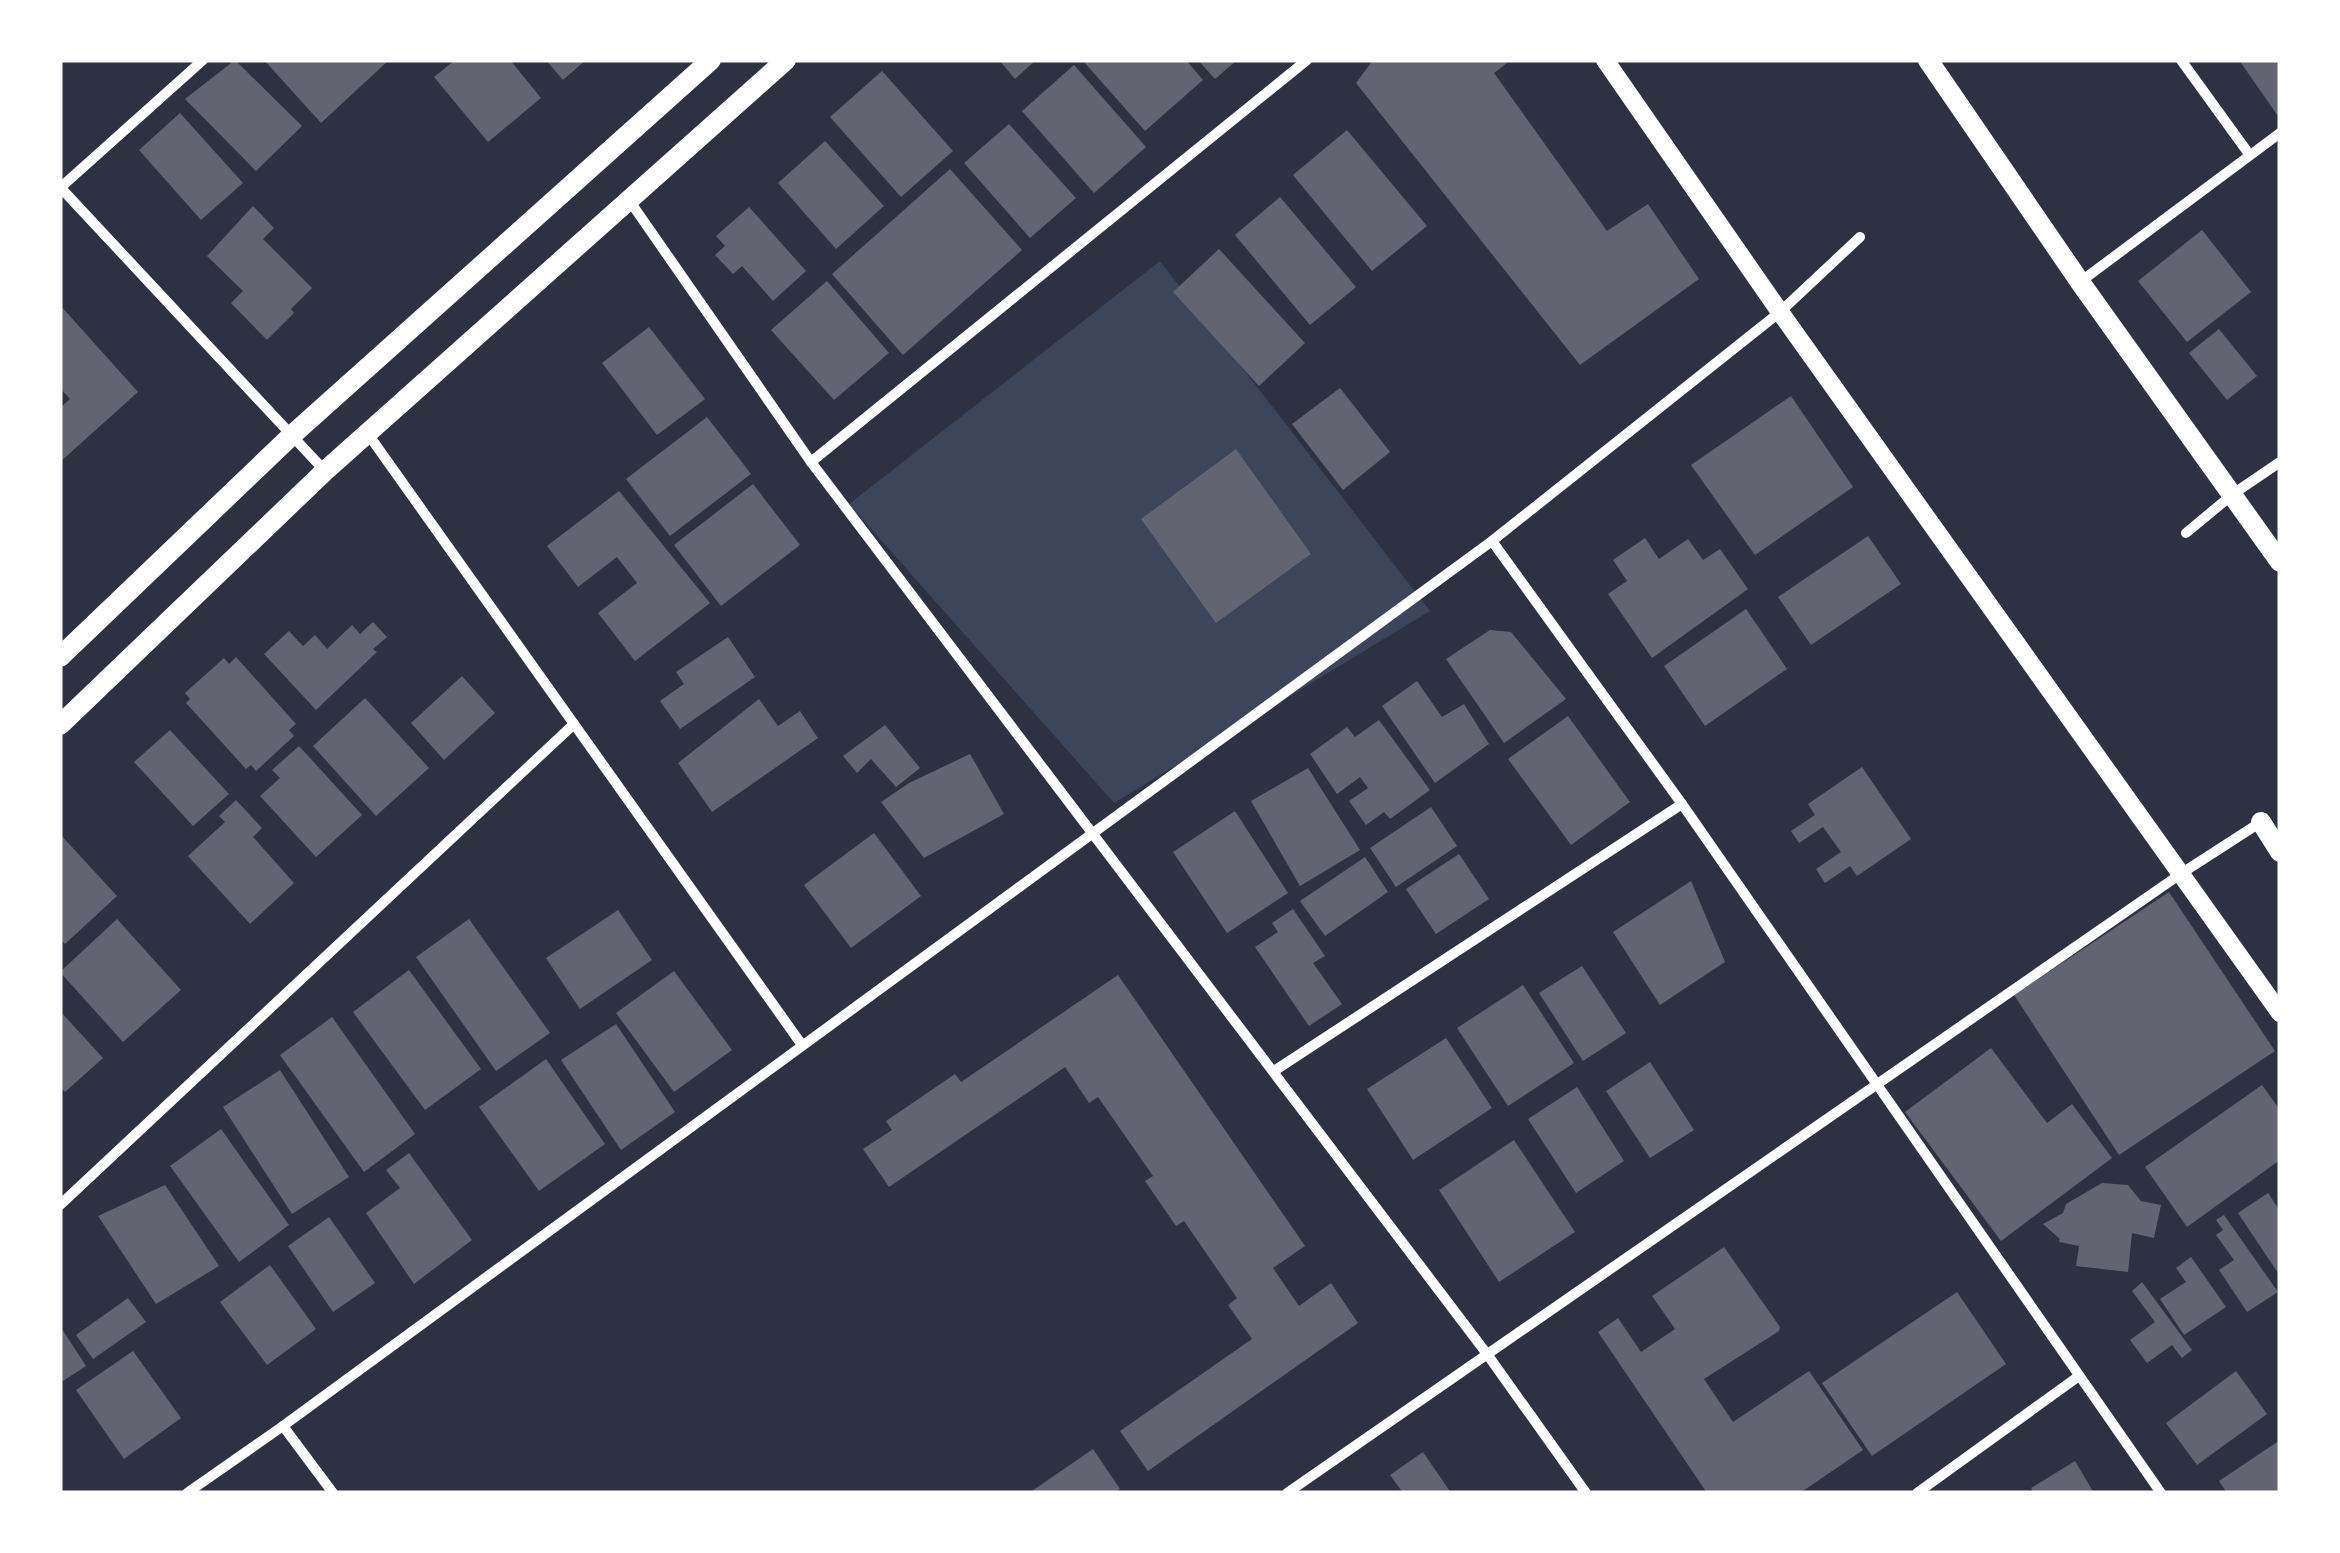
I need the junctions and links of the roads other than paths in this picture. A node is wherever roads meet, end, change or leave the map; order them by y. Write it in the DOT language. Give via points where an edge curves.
graph roads {
  1 [pos="203,60"];
  2 [pos="711,60"];
  3 [pos="786,60"];
  4 [pos="1308,60"];
  5 [pos="1605,60"];
  6 [pos="1928,60"];
  7 [pos="2181,60"];
  8 [pos="2280,134"];
  9 [pos="2249,154"];
  10 [pos="60,188"];
  11 [pos="629,200"];
  12 [pos="1860,237"];
  13 [pos="2080,282"];
  14 [pos="1780,312"];
  15 [pos="367,433"];
  16 [pos="290,436"];
  17 [pos="811,462"];
  18 [pos="2280,462"];
  19 [pos="324,471"];
  20 [pos="2233,494"];
  21 [pos="2186,533"];
  22 [pos="1492,541"];
  23 [pos="2280,562"];
  24 [pos="60,657"];
  25 [pos="574,724"];
  26 [pos="60,725"];
  27 [pos="1682,804"];
  28 [pos="2260,822"];
  29 [pos="1092,836"];
  30 [pos="2280,852"];
  31 [pos="2182,873"];
  32 [pos="2280,1013"];
  33 [pos="802,1046"];
  34 [pos="1274,1072"];
  35 [pos="1876,1084"];
  36 [pos="60,1205"];
  37 [pos="1487,1354"];
  38 [pos="2079,1376"];
  39 [pos="284,1426"];
  40 [pos="187,1493"];
  41 [pos="333,1493"];
  42 [pos="1287,1493"];
  43 [pos="1586,1493"];
  44 [pos="1917,1493"];
  45 [pos="2161,1493"];
  1 -- 10 [label="street"];
  2 -- 16 [label="main road"];
  3 -- 11 [label="main road"];
  4 -- 17 [label="street"];
  5 -- 14 [label="street"];
  6 -- 13 [label="main road"];
  7 -- 9 [label="street"];
  8 -- 9 [label="street"];
  9 -- 13 [label="street"];
  10 -- 16 [label="street"];
  11 -- 15 [label="main road"];
  11 -- 17 [label="street"];
  12 -- 14 [label="street"];
  13 -- 20 [label="main road"];
  14 -- 22 [label="street"];
  14 -- 31 [label="street"];
  15 -- 19 [label="main road"];
  15 -- 25 [label="street"];
  16 -- 19 [label="street"];
  16 -- 24 [label="main road"];
  17 -- 29 [label="street"];
  18 -- 20 [label="street"];
  19 -- 26 [label="main road"];
  20 -- 21 [label="street"];
  20 -- 23 [label="main road"];
  22 -- 27 [label="street"];
  22 -- 29 [label="street"];
  25 -- 33 [label="street"];
  25 -- 36 [label="street"];
  27 -- 34 [label="street"];
  27 -- 35 [label="street"];
  28 -- 30 [label="main road"];
  28 -- 31 [label="street"];
  29 -- 33 [label="street"];
  29 -- 34 [label="street"];
  31 -- 32 [label="street"];
  31 -- 35 [label="street"];
  33 -- 39 [label="street"];
  34 -- 37 [label="street"];
  35 -- 37 [label="street"];
  35 -- 38 [label="street"];
  37 -- 42 [label="street"];
  37 -- 43 [label="street"];
  38 -- 44 [label="street"];
  38 -- 45 [label="street"];
  39 -- 40 [label="street"];
  39 -- 41 [label="street"];
}
